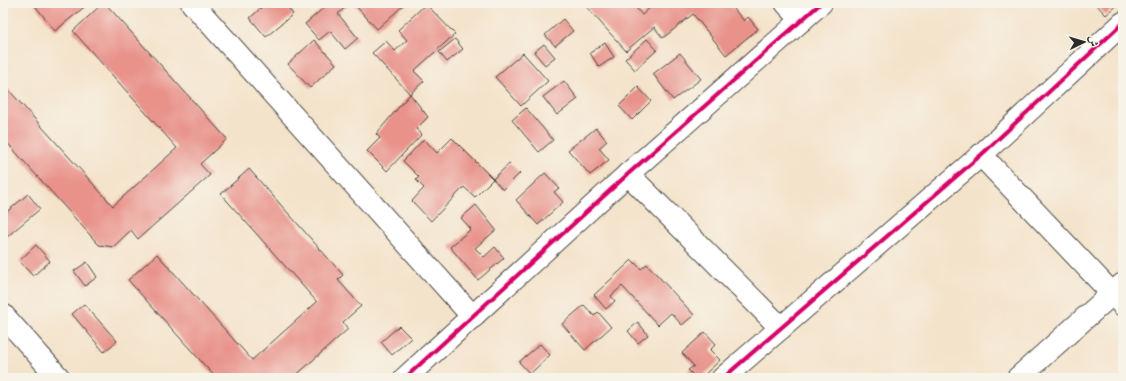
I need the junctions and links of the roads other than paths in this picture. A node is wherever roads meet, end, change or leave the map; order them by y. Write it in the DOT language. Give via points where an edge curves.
graph roads {
  1 [pos="192,3"];
  2 [pos="786,3"];
  3 [pos="821,3"];
  4 [pos="802,20"];
  5 [pos="1123,23"];
  6 [pos="981,155"];
  7 [pos="628,174"];
  8 [pos="1120,294"];
  9 [pos="3,315"];
  10 [pos="473,317"];
  11 [pos="781,328"];
  12 [pos="59,378"];
  13 [pos="405,378"];
  14 [pos="723,378"];
  15 [pos="1018,378"];
  1 -- 10 [label="street"];
  2 -- 4 [label="street"];
  3 -- 4 [label="street"];
  4 -- 7 [label="street"];
  5 -- 6 [label="street"];
  6 -- 8 [label="street"];
  6 -- 11 [label="street"];
  7 -- 10 [label="street"];
  7 -- 11 [label="street"];
  8 -- 15 [label="street"];
  9 -- 12 [label="street"];
  10 -- 13 [label="street"];
  11 -- 14 [label="street"];
}
